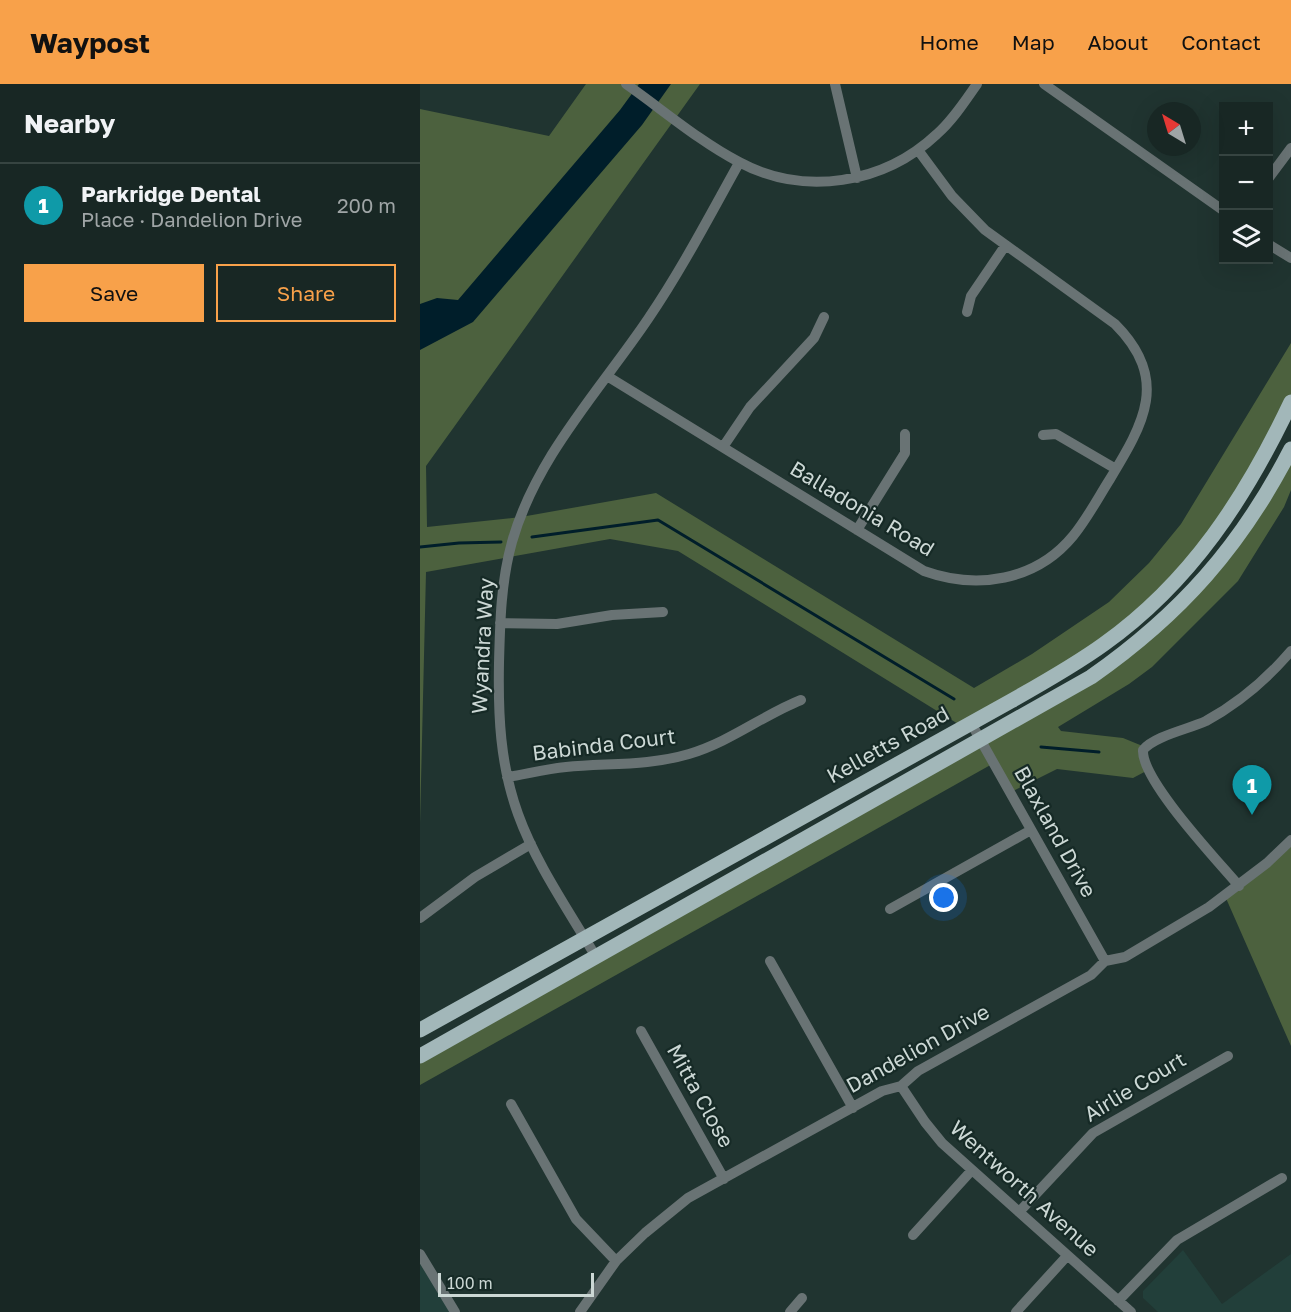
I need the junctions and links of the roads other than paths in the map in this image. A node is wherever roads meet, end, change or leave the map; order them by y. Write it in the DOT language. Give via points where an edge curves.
graph roads {
  1 [pos="836,84"];
  2 [pos="977,84"];
  3 [pos="1044,84"];
  4 [pos="628,85"];
  5 [pos="1291,148"];
  6 [pos="918,150"];
  7 [pos="739,163"];
  8 [pos="1273,173"];
  9 [pos="857,178"];
  10 [pos="1223,210"];
  11 [pos="1005,246"];
  12 [pos="1273,247"];
  13 [pos="1291,258"];
  14 [pos="967,312"];
  15 [pos="824,316"];
  16 [pos="607,376"];
  17 [pos="1291,402"];
  18 [pos="905,434"];
  19 [pos="1043,435"];
  20 [pos="723,447"];
  21 [pos="1291,449"];
  22 [pos="1116,469"];
  23 [pos="857,530"];
  24 [pos="663,612"];
  25 [pos="500,623"];
  26 [pos="1291,651"];
  27 [pos="801,700"];
  28 [pos="970,723"];
  29 [pos="981,741"];
  30 [pos="507,777"];
  31 [pos="1031,830"];
  32 [pos="1291,840"];
  33 [pos="531,844"];
  34 [pos="1239,886"];
  35 [pos="890,909"];
  36 [pos="420,918"];
  37 [pos="584,937"];
  38 [pos="596,957"];
  39 [pos="770,961"];
  40 [pos="1105,961"];
  41 [pos="420,1030"];
  42 [pos="641,1031"];
  43 [pos="420,1056"];
  44 [pos="1228,1056"];
  45 [pos="902,1086"];
  46 [pos="511,1104"];
  47 [pos="853,1108"];
  48 [pos="972,1170"];
  49 [pos="1282,1178"];
  50 [pos="724,1179"];
  51 [pos="1019,1212"];
  52 [pos="913,1235"];
  53 [pos="420,1254"];
  54 [pos="1068,1256"];
  55 [pos="616,1261"];
  56 [pos="802,1298"];
  57 [pos="1118,1301"];
  58 [pos="455,1312"];
  59 [pos="580,1312"];
  60 [pos="790,1312"];
  61 [pos="1016,1312"];
  62 [pos="1131,1312"];
  1 -- 9 [label="street"];
  2 -- 6 [label="street" via="948,123"];
  3 -- 10 [label="street"];
  4 -- 7 [label="street"];
  5 -- 8 [label="street"];
  6 -- 9 [label="street" via="891,166"];
  6 -- 11 [label="street, Balladonia Road" via="968,213"];
  7 -- 9 [label="street" via="769,175 804,182"];
  7 -- 16 [label="street, Wyandra Way" via="649,317"];
  11 -- 14 [label="street" via="971,296"];
  11 -- 22 [label="street, Balladonia Road" via="1106,317 1137,352 1146,381 1145,410 1139,430"];
  12 -- 13 [label="street"];
  15 -- 20 [label="street" via="814,338 754,403"];
  16 -- 20 [label="street, Balladonia Road"];
  16 -- 25 [label="street, Wyandra Way" via="553,454 522,512 505,571"];
  17 -- 28 [label="main road, Kelletts Road" via="1229,517 1169,589 1104,644"];
  18 -- 23 [label="street" via="905,453"];
  19 -- 22 [label="street" via="1056,434"];
  20 -- 23 [label="street, Balladonia Road"];
  21 -- 29 [label="main road, Kelletts Road" via="1242,534 1168,617 1091,677"];
  22 -- 23 [label="street, Balladonia Road" via="1067,542 1037,565 1012,576 979,581 937,575 912,565"];
  24 -- 25 [label="street" via="557,624"];
  25 -- 30 [label="street, Wyandra Way" via="499,731"];
  26 -- 34 [label="street" via="1266,678 1229,707 1143,750 1144,759 1172,806"];
  27 -- 30 [label="street, Babinda Court" via="729,738 687,754 641,764 567,767"];
  28 -- 29 [label="street, Blaxland Drive"];
  28 -- 37 [label="main road, Kelletts Road"];
  29 -- 31 [label="street, Blaxland Drive"];
  29 -- 38 [label="main road, Kelletts Road"];
  30 -- 33 [label="street, Wyandra Way"];
  31 -- 35 [label="street"];
  31 -- 40 [label="street, Blaxland Drive"];
  32 -- 34 [label="street, Dandelion Drive"];
  33 -- 36 [label="street" via="475,877"];
  33 -- 37 [label="street, Wyandra Way"];
  34 -- 40 [label="street, Dandelion Drive" via="1125,957"];
  37 -- 38 [label="street, Wyandra Way"];
  37 -- 41 [label="main road, Kelletts Road"];
  38 -- 43 [label="main road, Kelletts Road"];
  39 -- 47 [label="street"];
  40 -- 45 [label="street, Dandelion Drive" via="1091,975 918,1071"];
  42 -- 50 [label="street, Mitta Close"];
  44 -- 51 [label="street, Airlie Court" via="1093,1133"];
  45 -- 47 [label="street, Dandelion Drive" via="882,1091"];
  45 -- 48 [label="street, Wentworth Avenue" via="931,1130"];
  46 -- 55 [label="street" via="576,1219"];
  47 -- 50 [label="street, Dandelion Drive"];
  48 -- 51 [label="street, Wentworth Avenue"];
  48 -- 52 [label="street"];
  49 -- 57 [label="street" via="1177,1240"];
  50 -- 55 [label="street, Dandelion Drive" via="688,1198"];
  51 -- 54 [label="street, Wentworth Avenue"];
  53 -- 58 [label="street"];
  54 -- 57 [label="street, Wentworth Avenue"];
  54 -- 61 [label="street"];
  55 -- 59 [label="street, Dandelion Drive"];
  56 -- 60 [label="street"];
  57 -- 62 [label="street, Wentworth Avenue"];
}
